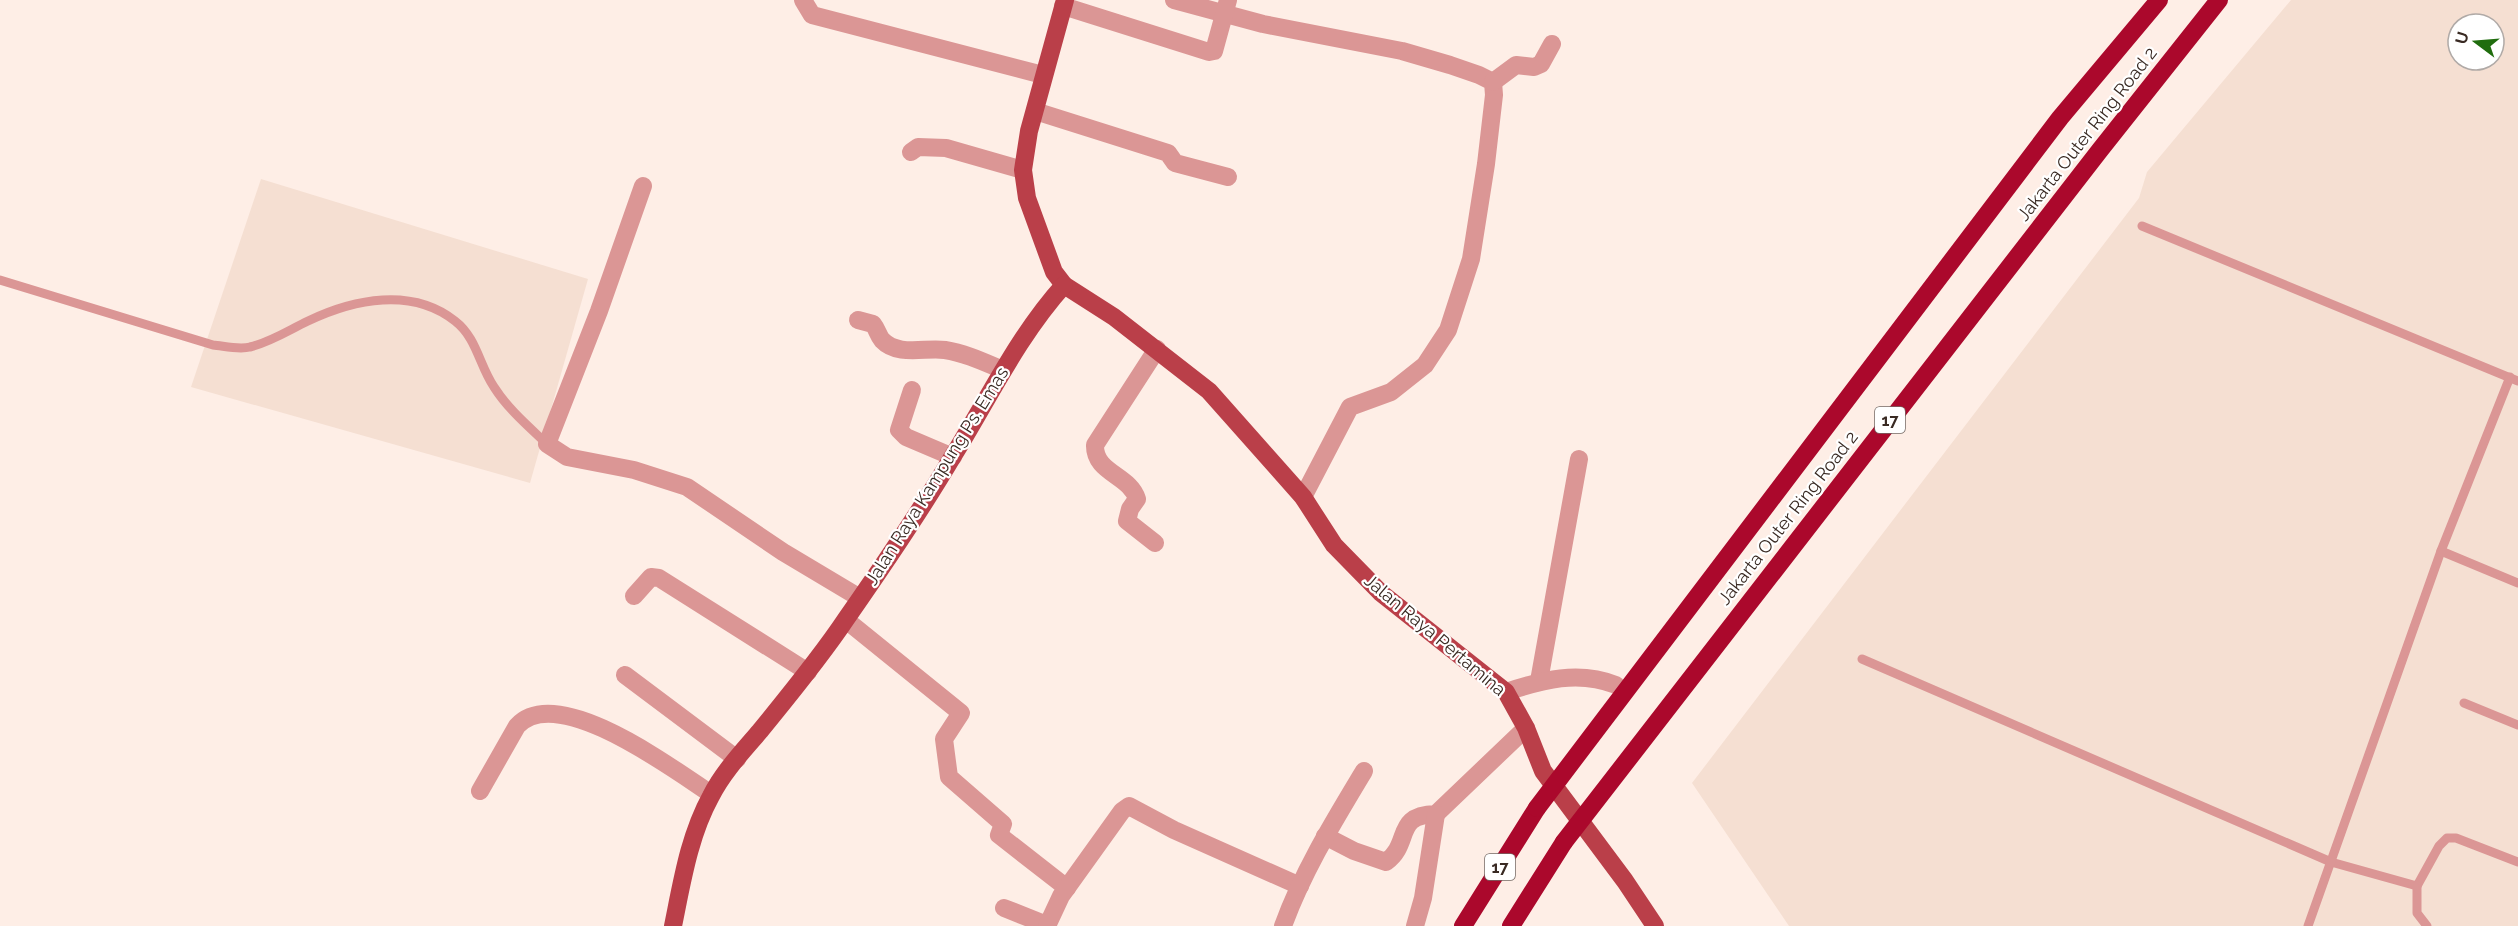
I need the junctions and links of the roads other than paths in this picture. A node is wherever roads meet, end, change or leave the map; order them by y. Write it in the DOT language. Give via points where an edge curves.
graph roads {
  1 [pos="803,0"];
  2 [pos="1174,0"];
  3 [pos="2159,0"];
  4 [pos="2219,0"];
  5 [pos="1064,3"];
  6 [pos="1226,7"];
  7 [pos="1552,44"];
  8 [pos="1043,75"];
  9 [pos="1493,82"];
  10 [pos="1035,111"];
  11 [pos="911,152"];
  12 [pos="1023,170"];
  13 [pos="1228,177"];
  14 [pos="642,186"];
  15 [pos="2142,226"];
  16 [pos="0,280"];
  17 [pos="1064,285"];
  18 [pos="858,320"];
  19 [pos="1157,350"];
  20 [pos="1003,370"];
  21 [pos="2514,379"];
  22 [pos="912,390"];
  23 [pos="547,444"];
  24 [pos="953,457"];
  25 [pos="1579,459"];
  26 [pos="1304,497"];
  27 [pos="1155,543"];
  28 [pos="2441,551"];
  29 [pos="2518,583"];
  30 [pos="634,596"];
  31 [pos="860,598"];
  32 [pos="846,620"];
  33 [pos="1862,659"];
  34 [pos="808,672"];
  35 [pos="625,675"];
  36 [pos="1539,681"];
  37 [pos="1616,685"];
  38 [pos="1506,692"];
  39 [pos="2464,703"];
  40 [pos="2518,725"];
  41 [pos="1526,728"];
  42 [pos="737,759"];
  43 [pos="1364,771"];
  44 [pos="480,791"];
  45 [pos="711,794"];
  46 [pos="1436,813"];
  47 [pos="1325,836"];
  48 [pos="2331,862"];
  49 [pos="2518,862"];
  50 [pos="1300,886"];
  51 [pos="2417,886"];
  52 [pos="1067,888"];
  53 [pos="1004,908"];
  54 [pos="673,926"];
  55 [pos="1047,926"];
  56 [pos="1283,926"];
  57 [pos="1415,926"];
  58 [pos="1463,926"];
  59 [pos="1511,926"];
  60 [pos="1655,926"];
  61 [pos="2308,926"];
  62 [pos="2427,926"];
  1 -- 8 [label="street" via="812,15"];
  2 -- 6 [label="street"];
  3 -- 58 [label="highway, Jakarta Outer Ring Road 2 / 17, bridge" via="2060,118 1544,798"];
  4 -- 59 [label="highway, Jakarta Outer Ring Road 2 / 17, bridge" via="1564,842"];
  5 -- 6 [label="street" via="1209,52 1214,51"];
  5 -- 8 [label="main road"];
  6 -- 9 [label="street" via="1402,51"];
  7 -- 9 [label="street" via="1541,64 1516,65"];
  8 -- 10 [label="main road"];
  9 -- 26 [label="street" via="1486,164 1471,259 1448,330 1425,364 1391,392 1350,407"];
  10 -- 12 [label="main road"];
  10 -- 13 [label="street" via="1167,153 1175,163"];
  11 -- 12 [label="street" via="918,147 946,148"];
  12 -- 17 [label="main road" via="1041,242"];
  14 -- 23 [label="street"];
  15 -- 21 [label="lane"];
  16 -- 23 [label="lane" via="213,345 248,348 309,320 372,300 400,298 430,307 471,334 493,386 509,408"];
  17 -- 19 [label="main road, Jalan Raya Pertamina"];
  17 -- 20 [label="main road, Jalan Raya Kampung Ps. Emas" via="1040,311"];
  18 -- 20 [label="street" via="873,324 885,343 896,347 922,352 945,350"];
  19 -- 26 [label="main road, Jalan Raya Pertamina" via="1209,391"];
  19 -- 27 [label="street" via="1095,445 1100,463 1135,491 1137,499 1127,522"];
  20 -- 24 [label="main road, Jalan Raya Kampung Ps. Emas"];
  21 -- 28 [label="lane"];
  22 -- 24 [label="street" via="899,430 906,437"];
  23 -- 31 [label="street" via="567,457 634,470 687,487"];
  24 -- 31 [label="main road, Jalan Raya Kampung Ps. Emas"];
  25 -- 36 [label="street"];
  26 -- 38 [label="main road, Jalan Raya Pertamina" via="1334,545 1381,593"];
  28 -- 29 [label="lane"];
  28 -- 48 [label="lane"];
  30 -- 34 [label="street" via="646,580 659,578"];
  31 -- 32 [label="main road, Jalan Raya Kampung Ps. Emas"];
  32 -- 34 [label="main road, Jalan Raya Kampung Ps. Emas"];
  32 -- 52 [label="street" via="962,713 944,739 949,777 1003,824 999,835"];
  33 -- 48 [label="lane"];
  34 -- 42 [label="main road, Jalan Raya Kampung Ps. Emas"];
  35 -- 42 [label="street"];
  36 -- 37 [label="street" via="1584,677"];
  36 -- 38 [label="street"];
  38 -- 41 [label="main road, Jalan Raya Pertamina"];
  39 -- 40 [label="lane"];
  41 -- 46 [label="street"];
  41 -- 60 [label="main road, Jalan Raya Pertamina" via="1543,771"];
  42 -- 45 [label="main road, Jalan Raya Kampung Ps. Emas"];
  43 -- 47 [label="street"];
  44 -- 45 [label="street" via="517,726 524,718 548,712 602,727 642,748"];
  45 -- 54 [label="main road, Jalan Raya Kampung Ps. Emas" via="687,857"];
  46 -- 47 [label="street" via="1412,818 1386,862"];
  46 -- 57 [label="street"];
  47 -- 50 [label="street"];
  48 -- 51 [label="lane"];
  48 -- 61 [label="lane"];
  49 -- 51 [label="lane" via="2447,838"];
  50 -- 52 [label="street" via="1129,806"];
  50 -- 56 [label="street"];
  51 -- 62 [label="lane" via="2417,913"];
  52 -- 55 [label="street"];
  53 -- 55 [label="street"];
}
